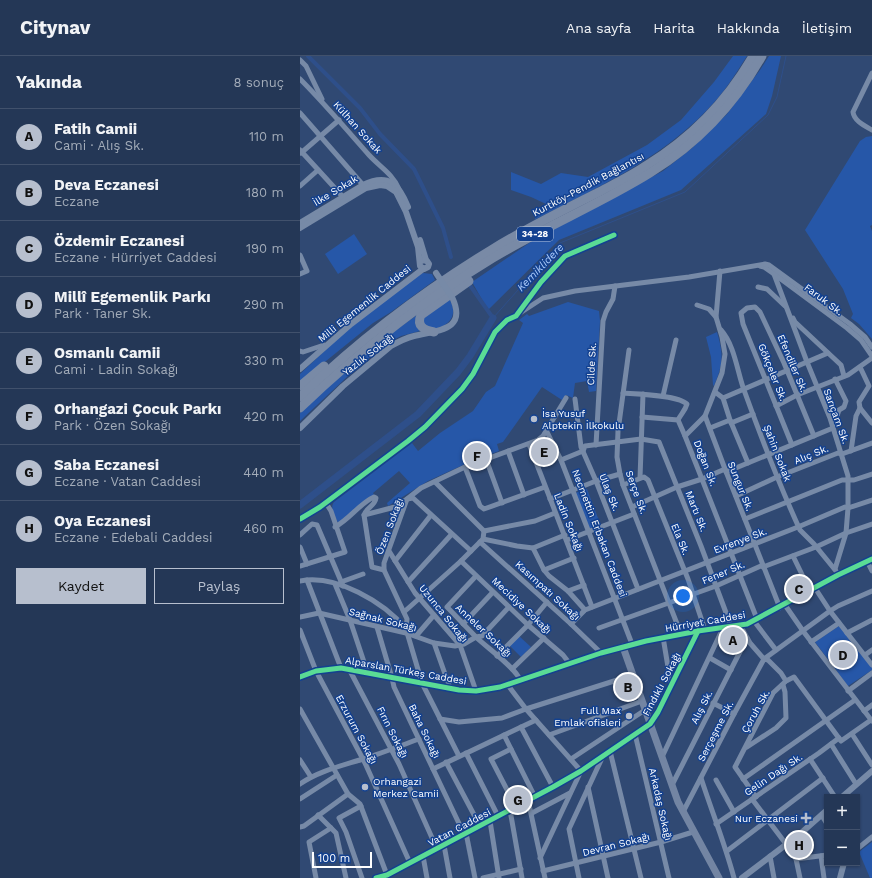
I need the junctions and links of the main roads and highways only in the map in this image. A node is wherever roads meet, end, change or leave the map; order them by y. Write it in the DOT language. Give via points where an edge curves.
graph roads {
  1 [pos="753,56"];
  2 [pos="762,56"];
  3 [pos="537,233"];
  4 [pos="408,306"];
  5 [pos="434,332"];
  6 [pos="300,386"];
  7 [pos="300,397"];
  8 [pos="300,408"];
  9 [pos="623,647"];
  10 [pos="711,865"];
  11 [pos="715,878"];
  12 [pos="719,878"];
  1 -- 4 [label="highway, Kurtköy-Pendik Bağlantısı / 34-28" via="712,112 670,150 647,166 492,250"];
  2 -- 3 [label="highway, Kurtköy-Pendik Bağlantısı / 34-28" via="749,78 721,114 696,139 650,173"];
  3 -- 5 [label="highway" via="421,315 419,323 422,328"];
  3 -- 8 [label="highway, Kurtköy-Pendik Bağlantısı / 34-28" via="406,316 352,360"];
  4 -- 6 [label="highway" via="354,342"];
  4 -- 7 [label="highway, Kurtköy-Pendik Bağlantısı / 34-28" via="343,357"];
  9 -- 10 [label="main road" via="672,785"];
  10 -- 11 [label="main road"];
  10 -- 12 [label="main road"];
}
